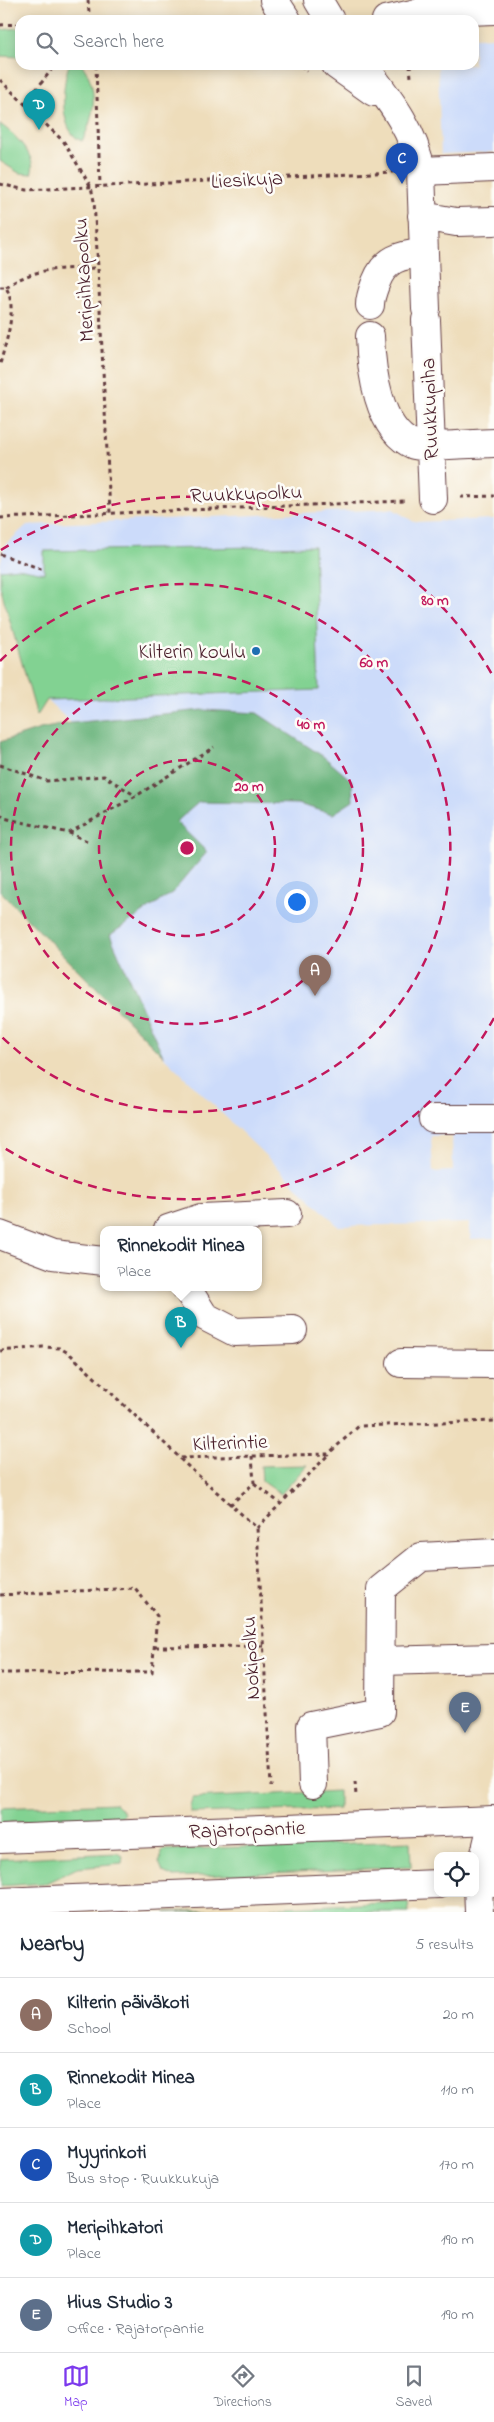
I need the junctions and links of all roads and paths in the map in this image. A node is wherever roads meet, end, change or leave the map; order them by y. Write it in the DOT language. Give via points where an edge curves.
graph roads {
  1 [pos="88,0"];
  2 [pos="274,0"];
  3 [pos="318,0"];
  4 [pos="494,10"];
  5 [pos="89,13"];
  6 [pos="284,15"];
  7 [pos="327,15"];
  8 [pos="408,15"];
  9 [pos="0,24"];
  10 [pos="15,24"];
  11 [pos="51,70"];
  12 [pos="96,70"];
  13 [pos="343,70"];
  14 [pos="366,70"];
  15 [pos="0,80"];
  16 [pos="26,103"];
  17 [pos="396,108"];
  18 [pos="494,168"];
  19 [pos="421,171"];
  20 [pos="0,184"];
  21 [pos="100,186"];
  22 [pos="91,187"];
  23 [pos="422,216"];
  24 [pos="494,221"];
  25 [pos="423,253"];
  26 [pos="98,268"];
  27 [pos="0,287"];
  28 [pos="6,287"];
  29 [pos="370,305"];
  30 [pos="370,336"];
  31 [pos="0,364"];
  32 [pos="494,443"];
  33 [pos="430,445"];
  34 [pos="494,496"];
  35 [pos="433,498"];
  36 [pos="110,513"];
  37 [pos="0,518"];
  38 [pos="0,554"];
  39 [pos="44,570"];
  40 [pos="214,747"];
  41 [pos="0,765"];
  42 [pos="136,796"];
  43 [pos="0,814"];
  44 [pos="69,833"];
  45 [pos="87,841"];
  46 [pos="433,1119"];
  47 [pos="494,1119"];
  48 [pos="287,1214"];
  49 [pos="177,1226"];
  50 [pos="0,1235"];
  51 [pos="100,1261"];
  52 [pos="188,1291"];
  53 [pos="293,1330"];
  54 [pos="0,1351"];
  55 [pos="401,1363"];
  56 [pos="494,1364"];
  57 [pos="494,1421"];
  58 [pos="328,1454"];
  59 [pos="252,1456"];
  60 [pos="180,1458"];
  61 [pos="254,1483"];
  62 [pos="281,1504"];
  63 [pos="230,1505"];
  64 [pos="257,1528"];
  65 [pos="494,1553"];
  66 [pos="0,1595"];
  67 [pos="265,1646"];
  68 [pos="155,1647"];
  69 [pos="494,1658"];
  70 [pos="381,1661"];
  71 [pos="0,1673"];
  72 [pos="355,1782"];
  73 [pos="313,1784"];
  74 [pos="271,1786"];
  75 [pos="356,1797"];
  76 [pos="494,1821"];
  77 [pos="0,1839"];
  78 [pos="482,1883"];
  79 [pos="434,1884"];
  80 [pos="0,1902"];
  81 [pos="480,1912"];
  1 -- 5 [label="path"];
  2 -- 6 [label="main road"];
  3 -- 7 [label="main road"];
  4 -- 8 [label="main road"];
  9 -- 10 [label="path"];
  11 -- 16 [label="path"];
  12 -- 21 [label="path"];
  13 -- 17 [label="main road"];
  14 -- 17 [label="main road, Ruukkupiha"];
  15 -- 16 [label="path, Meripihkapolku"];
  16 -- 22 [label="path, Meripihkapolku" via="64,142"];
  17 -- 19 [label="main road, Ruukkupiha" via="418,150"];
  18 -- 19 [label="main road"];
  19 -- 21 [label="path, Liesikuja"];
  19 -- 23 [label="main road, Ruukkupiha"];
  20 -- 22 [label="path, Liesikuja" via="26,190"];
  21 -- 22 [label="path, Liesikuja"];
  22 -- 26 [label="path, Meripihkapolku"];
  23 -- 24 [label="main road" via="456,222"];
  23 -- 25 [label="main road, Ruukkupiha"];
  25 -- 29 [label="main road" via="389,261 380,272"];
  25 -- 33 [label="main road, Ruukkupiha"];
  26 -- 28 [label="path" via="39,270"];
  26 -- 36 [label="path, Meripihkapolku"];
  27 -- 28 [label="path"];
  28 -- 31 [label="path" via="12,313"];
  30 -- 33 [label="main road" via="379,399 390,424 414,445"];
  32 -- 33 [label="main road"];
  33 -- 35 [label="main road, Ruukkupiha"];
  34 -- 35 [label="path, Ruukkupolku"];
  35 -- 36 [label="path, Ruukkupolku"];
  36 -- 37 [label="path, Ruukkupolku"];
  38 -- 39 [label="path"];
  40 -- 42 [label="path"];
  41 -- 42 [label="path" via="47,781 104,776"];
  42 -- 44 [label="path"];
  43 -- 44 [label="path" via="4,818"];
  44 -- 45 [label="path"];
  46 -- 47 [label="main road"];
  48 -- 49 [label="main road" via="201,1218"];
  50 -- 51 [label="main road" via="53,1255"];
  52 -- 53 [label="main road" via="204,1316 212,1323 235,1332"];
  54 -- 60 [label="path, Kilterintie" via="60,1348"];
  55 -- 56 [label="main road"];
  57 -- 58 [label="path" via="359,1426"];
  58 -- 59 [label="path, Kilterintie"];
  58 -- 62 [label="path"];
  59 -- 60 [label="path, Kilterintie"];
  59 -- 61 [label="path"];
  60 -- 63 [label="path"];
  61 -- 62 [label="path"];
  61 -- 63 [label="path"];
  62 -- 64 [label="path"];
  63 -- 64 [label="path"];
  64 -- 67 [label="path, Nokipolku"];
  65 -- 70 [label="main road" via="421,1557 381,1589"];
  66 -- 68 [label="path" via="134,1588 157,1616"];
  67 -- 68 [label="path"];
  67 -- 74 [label="path, Nokipolku"];
  68 -- 71 [label="path" via="152,1672"];
  69 -- 70 [label="main road"];
  70 -- 73 [label="main road" via="380,1712 311,1726"];
  72 -- 75 [label="path"];
  76 -- 77 [label="main road, Rajatorpantie"];
  76 -- 78 [label="main road"];
  78 -- 81 [label="main road"];
  79 -- 80 [label="main road"];
}
